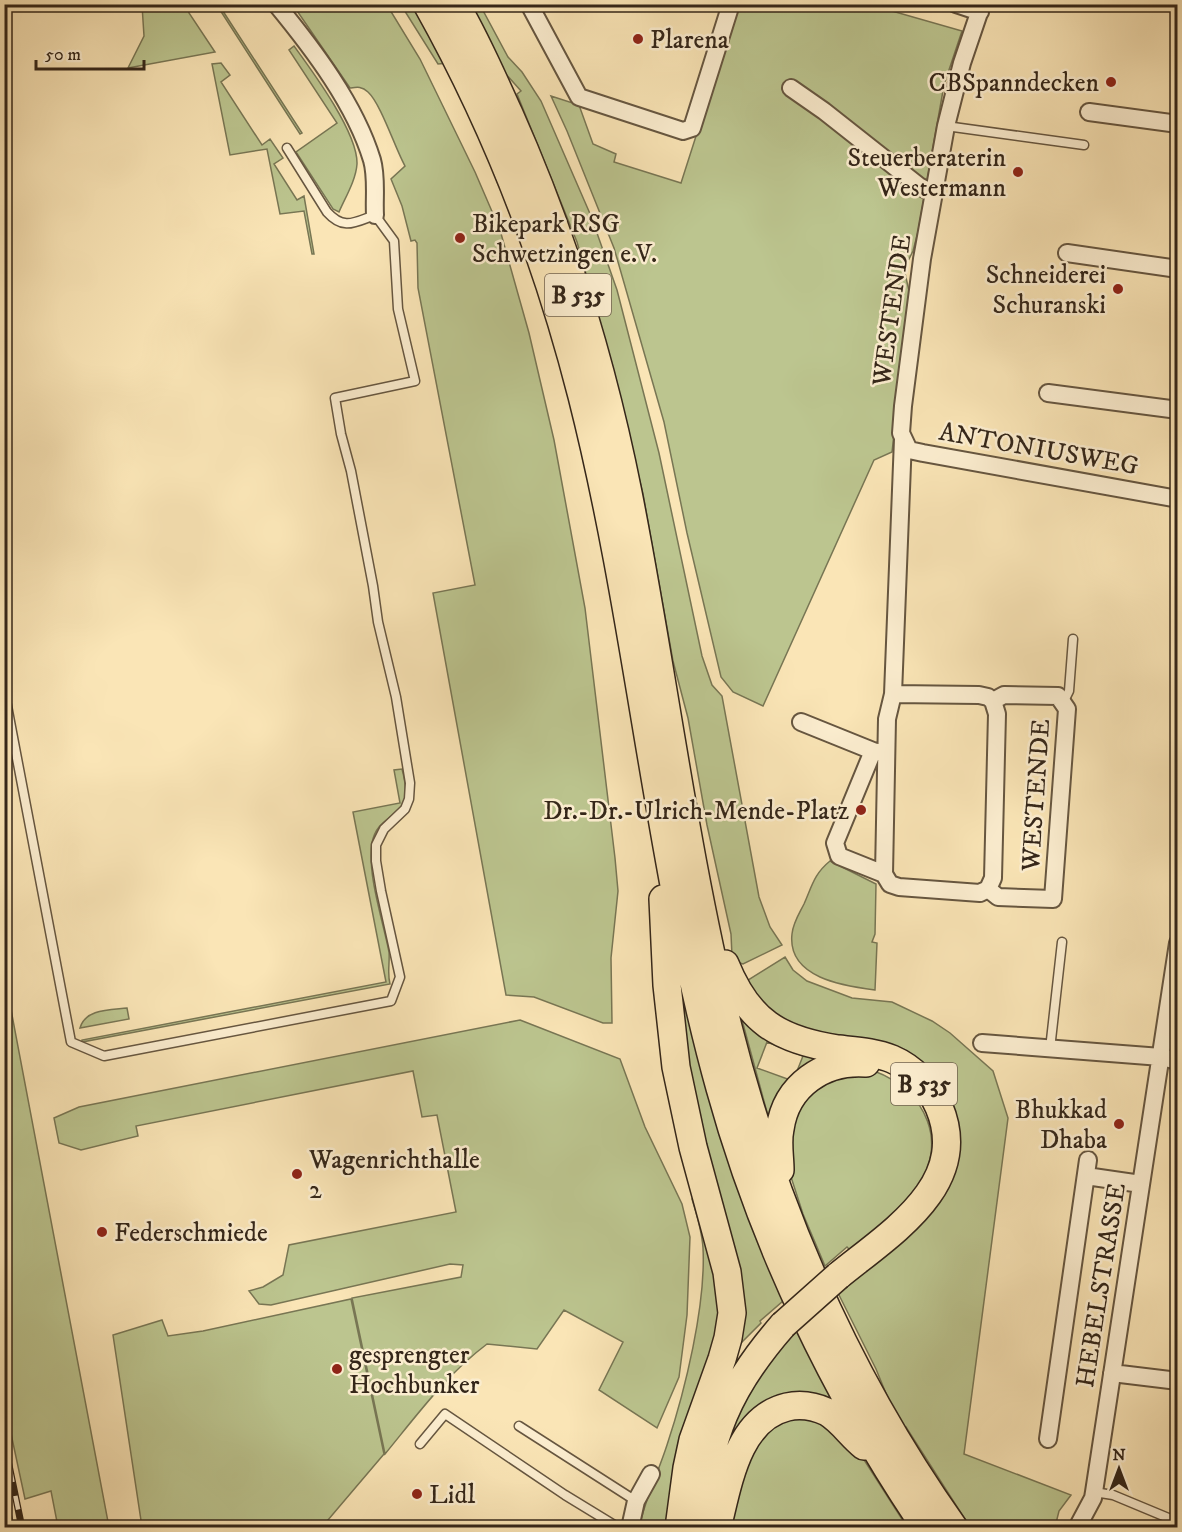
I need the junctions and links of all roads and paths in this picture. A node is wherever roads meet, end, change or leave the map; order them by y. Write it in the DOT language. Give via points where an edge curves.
graph roads {
  1 [pos="276,4"];
  2 [pos="427,4"];
  3 [pos="455,4"];
  4 [pos="529,4"];
  5 [pos="731,4"];
  6 [pos="956,4"];
  7 [pos="981,8"];
  8 [pos="791,88"];
  9 [pos="1089,112"];
  10 [pos="1178,124"];
  11 [pos="946,126"];
  12 [pos="1084,145"];
  13 [pos="287,148"];
  14 [pos="934,194"];
  15 [pos="375,215"];
  16 [pos="1067,253"];
  17 [pos="1178,269"];
  18 [pos="1048,393"];
  19 [pos="1178,410"];
  20 [pos="902,436"];
  21 [pos="1178,499"];
  22 [pos="1072,639"];
  23 [pos="4,690"];
  24 [pos="893,694"];
  25 [pos="993,701"];
  26 [pos="1063,703"];
  27 [pos="801,722"];
  28 [pos="880,752"];
  29 [pos="666,850"];
  30 [pos="884,874"];
  31 [pos="988,889"];
  32 [pos="702,904"];
  33 [pos="1062,942"];
  34 [pos="1178,943"];
  35 [pos="982,1043"];
  36 [pos="1050,1049"];
  37 [pos="1169,1059"];
  38 [pos="1142,1184"];
  39 [pos="780,1196"];
  40 [pos="836,1272"];
  41 [pos="781,1320"];
  42 [pos="1112,1373"];
  43 [pos="1178,1381"];
  44 [pos="711,1392"];
  45 [pos="519,1426"];
  46 [pos="1048,1439"];
  47 [pos="420,1444"];
  48 [pos="885,1464"];
  49 [pos="651,1474"];
  50 [pos="1094,1492"];
  51 [pos="636,1501"];
  52 [pos="1178,1522"];
  53 [pos="1083,1524"];
  54 [pos="619,1527"];
  55 [pos="630,1527"];
  56 [pos="679,1527"];
  57 [pos="698,1527"];
  58 [pos="717,1527"];
  59 [pos="926,1527"];
  60 [pos="954,1527"];
  1 -- 15 [label="street" via="349,107 373,162"];
  2 -- 29 [label="highway, B 535" via="462,69 511,179 569,347 628,617"];
  3 -- 32 [label="highway, B 535" via="496,86 543,196 598,364 627,490"];
  4 -- 5 [label="street" via="579,97 683,131 692,128"];
  6 -- 7 [label="street, WESTENDE"];
  7 -- 11 [label="street, WESTENDE"];
  8 -- 14 [label="street"];
  9 -- 10 [label="street"];
  11 -- 12 [label="lane"];
  11 -- 14 [label="street, WESTENDE"];
  13 -- 15 [label="lane" via="335,221 350,224"];
  14 -- 20 [label="street, WESTENDE" via="922,259"];
  15 -- 23 [label="lane" via="394,240 398,309 415,381 335,398 410,783 405,809 384,829 376,844 381,891 400,977 391,1001 104,1056 71,1042"];
  16 -- 17 [label="street"];
  18 -- 19 [label="street"];
  20 -- 21 [label="street, ANTONIUSWEG" via="909,450"];
  20 -- 24 [label="street, WESTENDE"];
  22 -- 26 [label="lane" via="1069,691"];
  24 -- 25 [label="street, WESTENDE" via="979,695"];
  24 -- 28 [label="street, WESTENDE"];
  25 -- 26 [label="street, WESTENDE" via="1004,695 1058,696"];
  25 -- 31 [label="street, WESTENDE" via="997,714 994,854 993,878"];
  26 -- 31 [label="street, WESTENDE" via="1067,709 1053,899 998,897"];
  27 -- 28 [label="street"];
  28 -- 30 [label="street, WESTENDE"];
  28 -- 30 [label="street, WESTENDE" via="835,843 839,856"];
  29 -- 44 [label="highway, B 535" via="663,905 676,1067 732,1299 728,1338"];
  29 -- 48 [label="highway, B 535" via="706,1035 749,1181 811,1329"];
  30 -- 31 [label="street, WESTENDE" via="890,884 899,886 980,892"];
  32 -- 39 [label="highway, B 535" via="734,1050"];
  32 -- 40 [label="highway, B 535" via="735,989 756,1016 798,1040 891,1059 920,1079 940,1109 946,1149 940,1176 931,1193 916,1211"];
  33 -- 36 [label="lane"];
  34 -- 37 [label="street, HEBELSTRASSE"];
  35 -- 36 [label="street"];
  36 -- 37 [label="street"];
  37 -- 38 [label="street, HEBELSTRASSE"];
  38 -- 42 [label="street, HEBELSTRASSE"];
  38 -- 46 [label="street" via="1087,1168"];
  39 -- 40 [label="highway, B 535" via="780,1126 789,1102 808,1078 852,1062 886,1066 900,1074 925,1100 937,1137 936,1155 925,1184 895,1218"];
  39 -- 60 [label="highway, B 535" via="858,1370 914,1468"];
  40 -- 41 [label="highway, B 535, bridge"];
  41 -- 44 [label="highway, B 535" via="744,1347"];
  41 -- 57 [label="highway, B 535" via="748,1369 719,1423 707,1467"];
  42 -- 43 [label="street"];
  42 -- 50 [label="street, HEBELSTRASSE"];
  44 -- 56 [label="highway, B 535" via="693,1440"];
  45 -- 51 [label="lane"];
  47 -- 54 [label="lane" via="445,1414"];
  48 -- 58 [label="highway, B 535" via="826,1412 811,1406 781,1409 763,1418 745,1440"];
  48 -- 59 [label="highway, B 535"];
  49 -- 51 [label="street"];
  50 -- 52 [label="lane" via="1113,1495"];
  50 -- 53 [label="street, HEBELSTRASSE"];
  51 -- 55 [label="street"];
}
